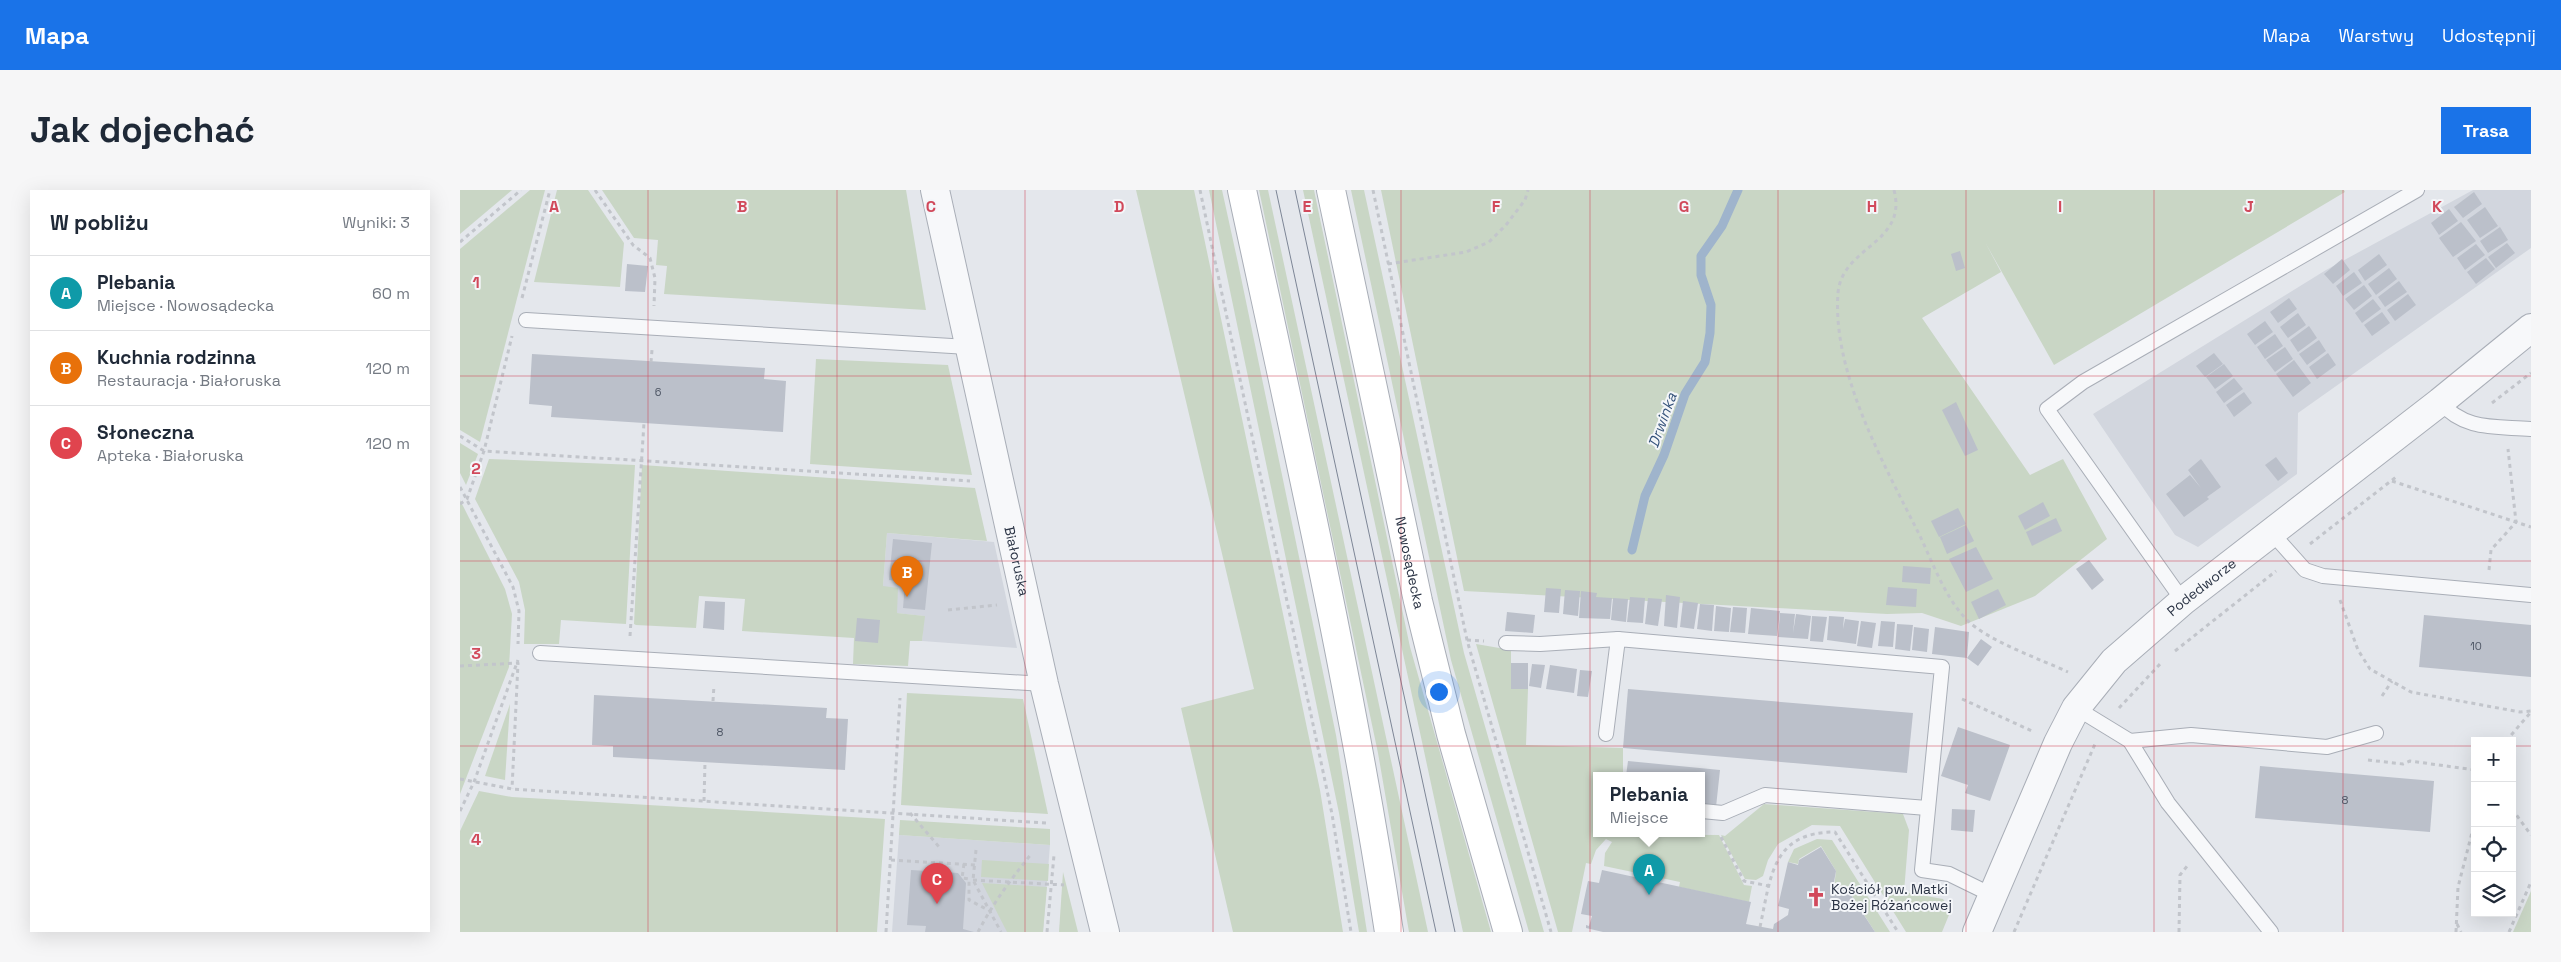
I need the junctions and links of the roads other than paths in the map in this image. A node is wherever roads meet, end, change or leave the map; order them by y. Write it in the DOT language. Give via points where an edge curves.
graph roads {
  1 [pos="935,190"];
  2 [pos="1242,190"];
  3 [pos="1331,190"];
  4 [pos="2418,190"];
  5 [pos="526,320"];
  6 [pos="2531,328"];
  7 [pos="968,347"];
  8 [pos="2440,402"];
  9 [pos="2531,429"];
  10 [pos="2272,533"];
  11 [pos="2531,595"];
  12 [pos="2183,601"];
  13 [pos="1618,639"];
  14 [pos="1506,643"];
  15 [pos="540,653"];
  16 [pos="1044,684"];
  17 [pos="2076,708"];
  18 [pos="2376,733"];
  19 [pos="1606,734"];
  20 [pos="2130,741"];
  21 [pos="1927,808"];
  22 [pos="1705,812"];
  23 [pos="1992,895"];
  24 [pos="1105,932"];
  25 [pos="1389,932"];
  26 [pos="1508,932"];
  27 [pos="1977,932"];
  28 [pos="2271,932"];
  1 -- 7 [label="street, Białoruska"];
  2 -- 25 [label="main road" via="1349,699"];
  3 -- 26 [label="main road, Nowosądecka" via="1418,601 1451,734"];
  4 -- 12 [label="lane" via="2083,382 2047,409"];
  5 -- 7 [label="lane"];
  6 -- 8 [label="street, Podedworze"];
  7 -- 16 [label="street, Białoruska"];
  8 -- 9 [label="lane" via="2449,413 2467,423"];
  8 -- 10 [label="street, Podedworze"];
  10 -- 11 [label="lane" via="2305,570 2324,576"];
  10 -- 12 [label="street, Podedworze"];
  12 -- 17 [label="street, Podedworze" via="2114,660"];
  13 -- 14 [label="lane"];
  13 -- 19 [label="lane"];
  13 -- 21 [label="lane" via="1942,667"];
  15 -- 16 [label="lane"];
  16 -- 24 [label="street, Białoruska"];
  17 -- 20 [label="lane"];
  17 -- 23 [label="street, Podedworze"];
  18 -- 20 [label="lane" via="2327,748 2191,735"];
  20 -- 28 [label="lane" via="2168,802"];
  21 -- 22 [label="lane" via="1765,795 1723,813"];
  21 -- 23 [label="lane" via="1922,870 1949,874"];
  23 -- 27 [label="street, Podedworze"];
}
